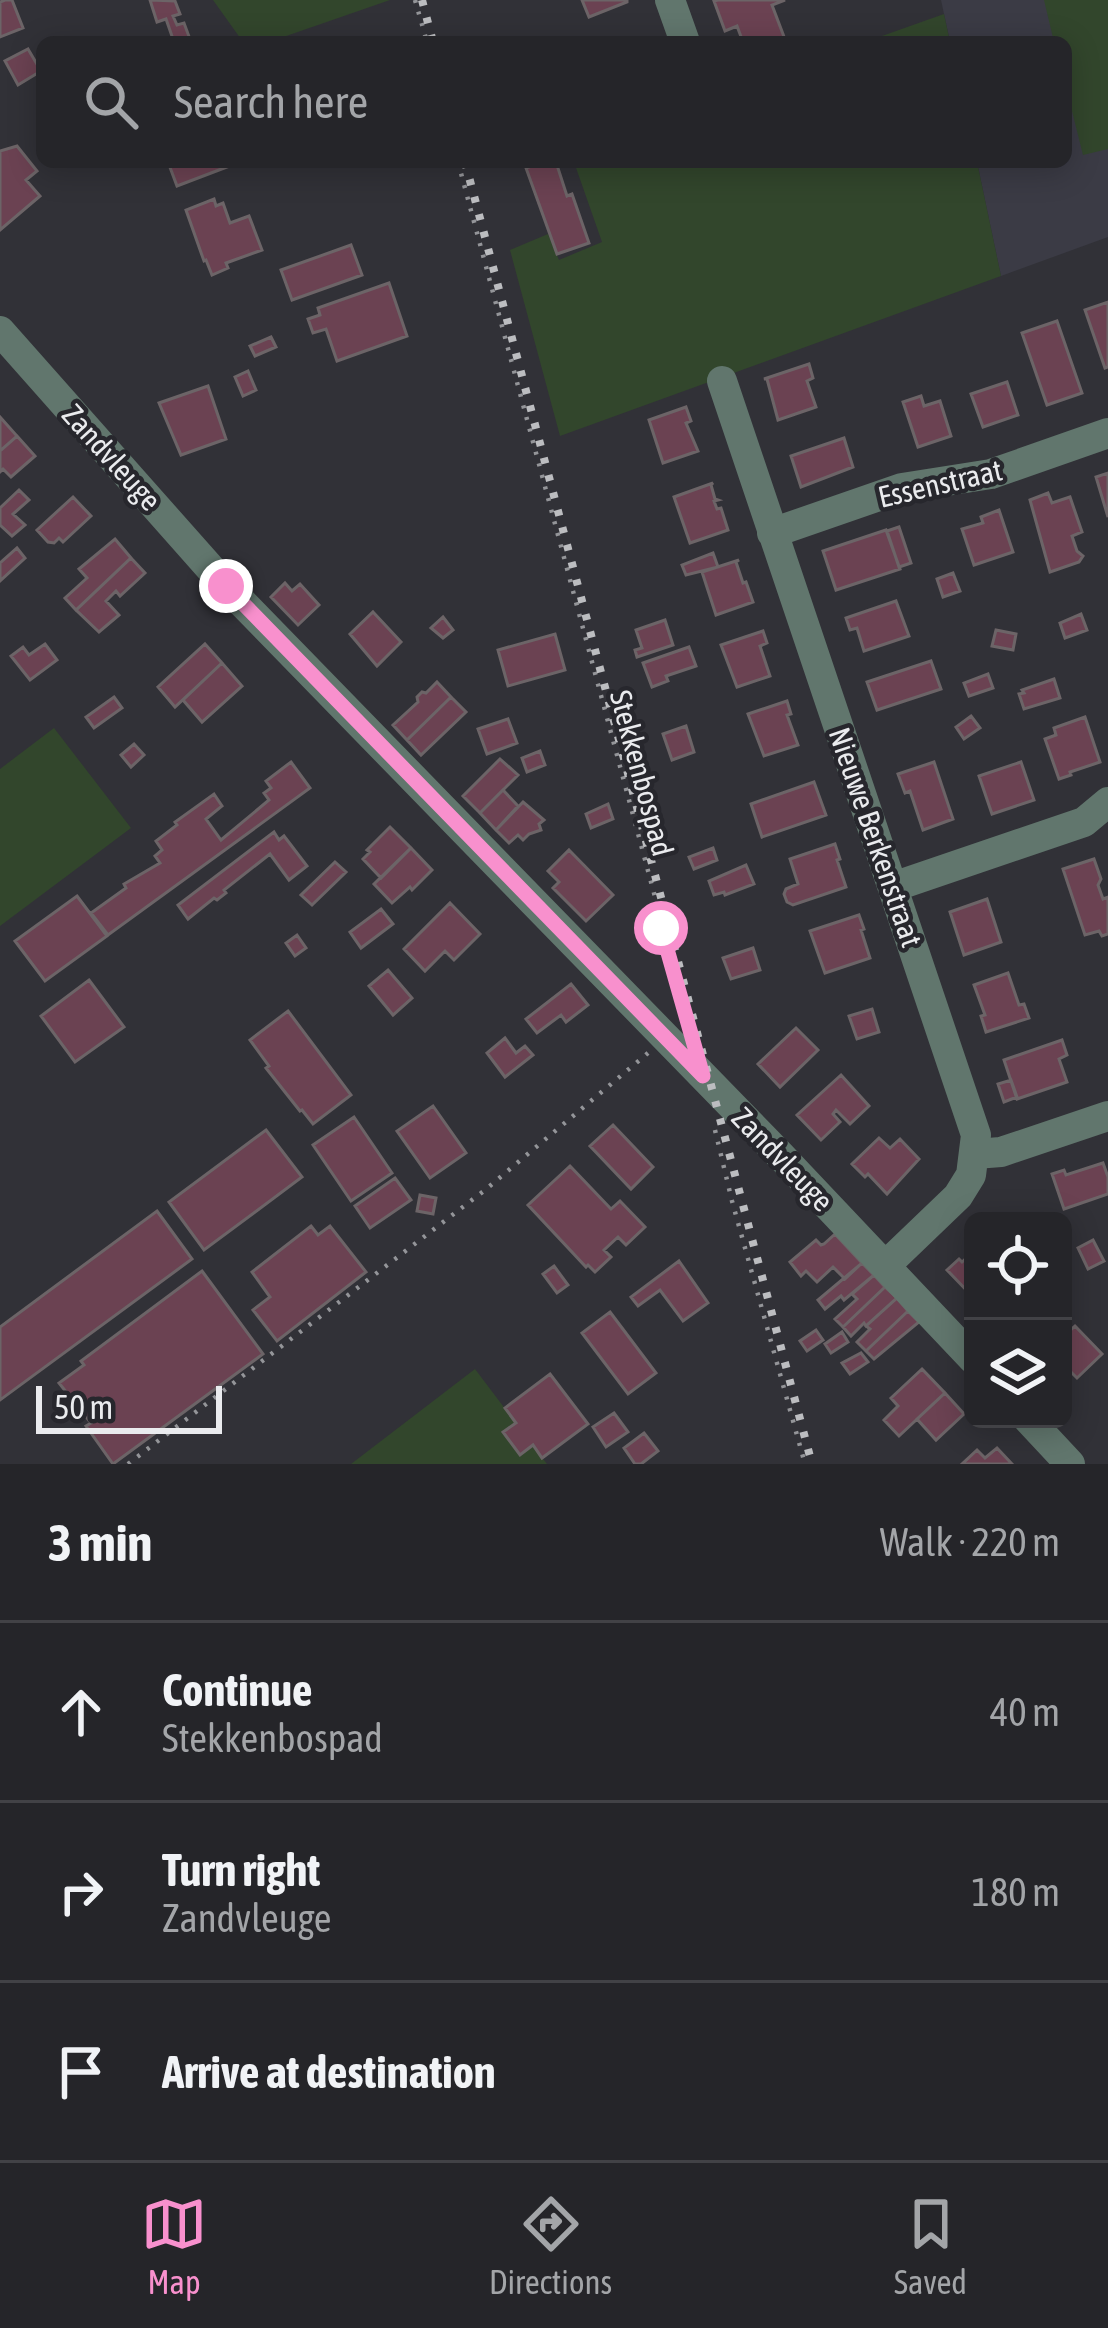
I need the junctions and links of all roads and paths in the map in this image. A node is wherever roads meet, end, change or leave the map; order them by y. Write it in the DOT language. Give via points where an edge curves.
graph roads {
  1 [pos="415,0"];
  2 [pos="670,0"];
  3 [pos="425,36"];
  4 [pos="683,36"];
  5 [pos="460,168"];
  6 [pos="0,331"];
  7 [pos="722,381"];
  8 [pos="1108,433"];
  9 [pos="772,532"];
  10 [pos="1108,802"];
  11 [pos="893,887"];
  12 [pos="678,1035"];
  13 [pos="703,1076"];
  14 [pos="1108,1116"];
  15 [pos="975,1154"];
  16 [pos="885,1266"];
  17 [pos="964,1349"];
  18 [pos="1036,1428"];
  19 [pos="128,1464"];
  20 [pos="805,1464"];
  21 [pos="1070,1464"];
  1 -- 3 [label="path"];
  2 -- 4 [label="street"];
  5 -- 12 [label="path, Stekkenbospad"];
  6 -- 12 [label="street, Zandvleuge" via="226,586"];
  7 -- 9 [label="street, Nieuwe Berkenstraat"];
  8 -- 9 [label="street, Essenstraat" via="991,474 902,488"];
  9 -- 11 [label="street, Nieuwe Berkenstraat"];
  10 -- 11 [label="street" via="1084,822"];
  11 -- 15 [label="street, Nieuwe Berkenstraat" via="970,1112"];
  12 -- 13 [label="street, Zandvleuge"];
  12 -- 19 [label="path"];
  13 -- 16 [label="street, Zandvleuge"];
  13 -- 20 [label="path"];
  14 -- 15 [label="street"];
  15 -- 16 [label="street" via="958,1196"];
  16 -- 17 [label="street, Zandvleuge"];
  18 -- 21 [label="street"];
}
